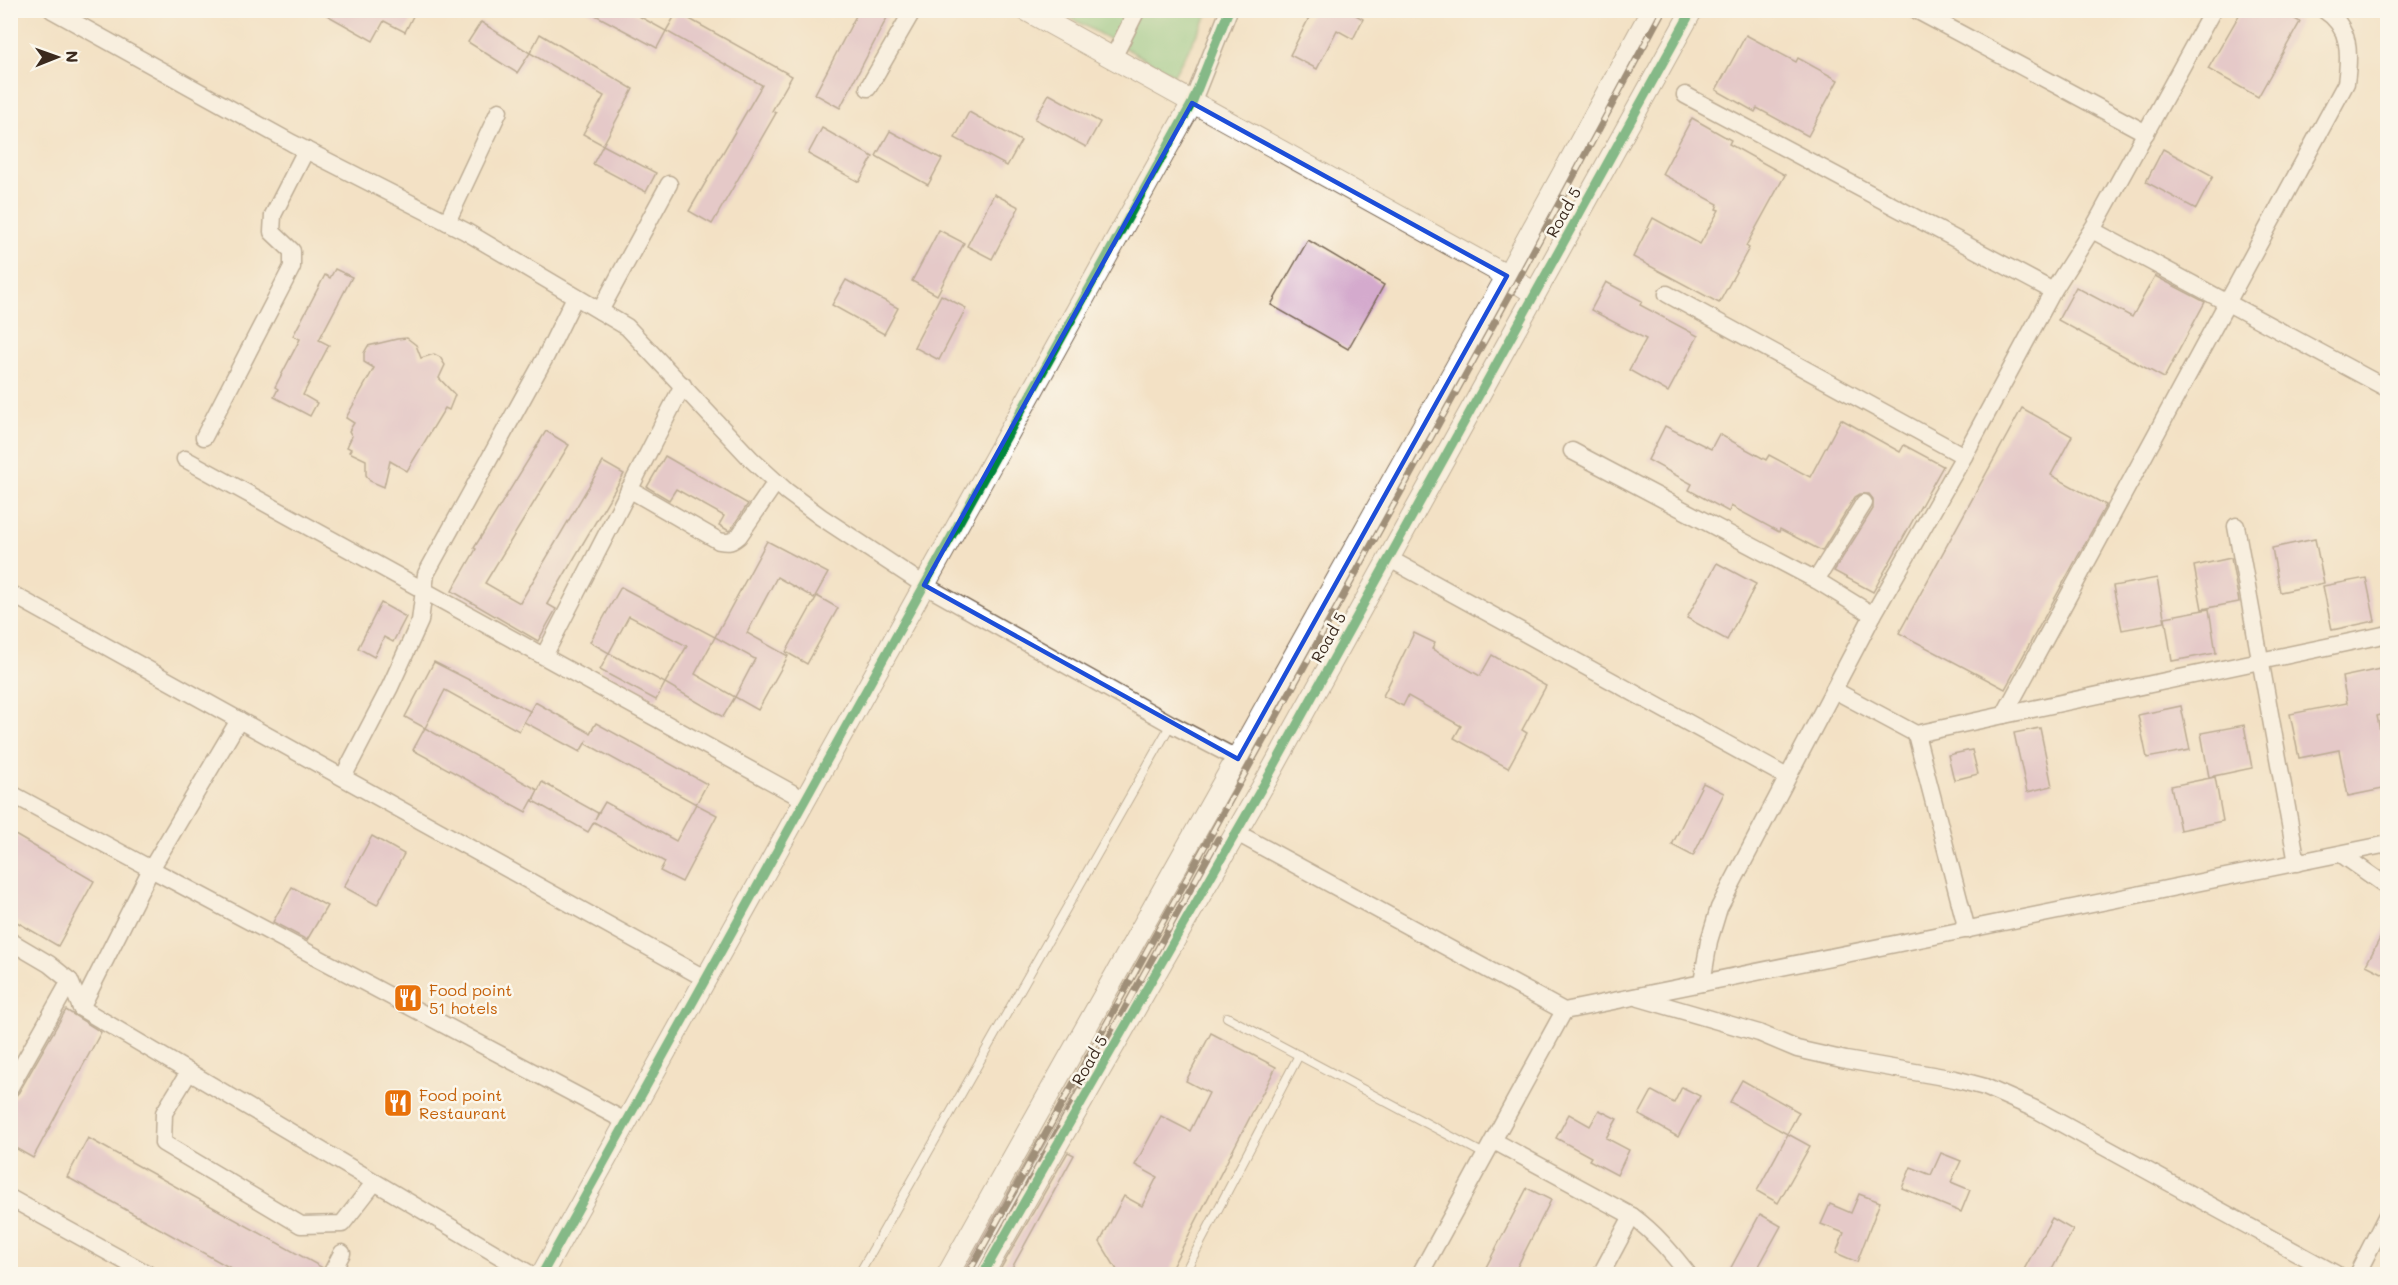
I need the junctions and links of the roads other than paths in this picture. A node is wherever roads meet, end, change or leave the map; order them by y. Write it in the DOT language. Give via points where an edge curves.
graph roads {
  1 [pos="52,10"];
  2 [pos="913,10"];
  3 [pos="1026,10"];
  4 [pos="1137,10"];
  5 [pos="1229,10"];
  6 [pos="1652,10"];
  7 [pos="1692,10"];
  8 [pos="1916,10"];
  9 [pos="2213,10"];
  10 [pos="2324,10"];
  11 [pos="1113,58"];
  12 [pos="868,88"];
  13 [pos="1685,95"];
  14 [pos="1192,103"];
  15 [pos="499,111"];
  16 [pos="2146,134"];
  17 [pos="306,150"];
  18 [pos="669,184"];
  19 [pos="447,222"];
  20 [pos="2092,230"];
  21 [pos="1507,276"];
  22 [pos="2053,291"];
  23 [pos="1534,294"];
  24 [pos="1667,294"];
  25 [pos="575,297"];
  26 [pos="2227,302"];
  27 [pos="600,311"];
  28 [pos="683,385"];
  29 [pos="2388,389"];
  30 [pos="204,437"];
  31 [pos="1572,451"];
  32 [pos="1964,456"];
  33 [pos="185,459"];
  34 [pos="776,482"];
  35 [pos="629,489"];
  36 [pos="1864,503"];
  37 [pos="2236,526"];
  38 [pos="1388,558"];
  39 [pos="1816,580"];
  40 [pos="924,585"];
  41 [pos="423,590"];
  42 [pos="10,593"];
  43 [pos="1873,615"];
  44 [pos="2388,634"];
  45 [pos="544,656"];
  46 [pos="2261,660"];
  47 [pos="1834,690"];
  48 [pos="2004,715"];
  49 [pos="239,720"];
  50 [pos="1171,724"];
  51 [pos="1916,734"];
  52 [pos="1238,759"];
  53 [pos="343,777"];
  54 [pos="1787,777"];
  55 [pos="10,794"];
  56 [pos="806,800"];
  57 [pos="1237,833"];
  58 [pos="2388,844"];
  59 [pos="2341,854"];
  60 [pos="2297,863"];
  61 [pos="151,869"];
  62 [pos="2388,887"];
  63 [pos="1967,930"];
  64 [pos="10,942"];
  65 [pos="706,979"];
  66 [pos="70,981"];
  67 [pos="1702,983"];
  68 [pos="1635,997"];
  69 [pos="81,1008"];
  70 [pos="1564,1011"];
  71 [pos="1227,1017"];
  72 [pos="1299,1056"];
  73 [pos="189,1072"];
  74 [pos="10,1087"];
  75 [pos="627,1122"];
  76 [pos="1490,1148"];
  77 [pos="374,1183"];
  78 [pos="10,1198"];
  79 [pos="2388,1213"];
  80 [pos="1632,1216"];
  81 [pos="342,1253"];
  82 [pos="148,1275"];
  83 [pos="331,1275"];
  84 [pos="530,1275"];
  85 [pos="542,1275"];
  86 [pos="859,1275"];
  87 [pos="948,1275"];
  88 [pos="983,1275"];
  89 [pos="1184,1275"];
  90 [pos="1420,1275"];
  91 [pos="1601,1275"];
  92 [pos="1688,1275"];
  93 [pos="2336,1275"];
  94 [pos="2357,1275"];
  1 -- 17 [label="street"];
  2 -- 12 [label="street"];
  3 -- 11 [label="street"];
  4 -- 11 [label="street"];
  5 -- 14 [label="street"];
  6 -- 21 [label="street, Road 5"];
  7 -- 23 [label="street, Road 5"];
  8 -- 16 [label="street"];
  9 -- 16 [label="street"];
  10 -- 26 [label="street" via="2334,17 2348,41 2346,83"];
  11 -- 14 [label="street"];
  13 -- 22 [label="street"];
  14 -- 21 [label="street"];
  14 -- 40 [label="street"];
  15 -- 19 [label="street"];
  16 -- 20 [label="street"];
  17 -- 19 [label="street"];
  17 -- 30 [label="street" via="271,224 272,232 292,251 292,267"];
  18 -- 27 [label="street"];
  19 -- 25 [label="street"];
  20 -- 22 [label="street"];
  20 -- 26 [label="street"];
  21 -- 23 [label="street"];
  21 -- 52 [label="street, Road 5"];
  22 -- 32 [label="street"];
  23 -- 38 [label="street, Road 5"];
  24 -- 32 [label="street"];
  25 -- 27 [label="street"];
  25 -- 41 [label="street" via="426,574"];
  26 -- 29 [label="street"];
  26 -- 48 [label="street"];
  27 -- 28 [label="street" via="627,327"];
  28 -- 34 [label="street"];
  28 -- 35 [label="street"];
  31 -- 39 [label="street"];
  32 -- 43 [label="street"];
  33 -- 41 [label="street"];
  34 -- 35 [label="street" via="739,536 726,543"];
  34 -- 40 [label="street" via="821,517"];
  35 -- 45 [label="street"];
  36 -- 39 [label="street"];
  37 -- 46 [label="street"];
  38 -- 54 [label="street"];
  38 -- 57 [label="street, Road 5"];
  39 -- 43 [label="street"];
  40 -- 50 [label="street"];
  40 -- 56 [label="street"];
  41 -- 45 [label="street"];
  41 -- 53 [label="street" via="420,621"];
  42 -- 49 [label="street"];
  43 -- 47 [label="street"];
  44 -- 46 [label="street"];
  45 -- 56 [label="street"];
  46 -- 48 [label="street"];
  46 -- 60 [label="street"];
  47 -- 51 [label="street"];
  47 -- 54 [label="street"];
  48 -- 51 [label="street"];
  49 -- 53 [label="street"];
  49 -- 61 [label="street"];
  50 -- 52 [label="street"];
  50 -- 86 [label="lane"];
  51 -- 63 [label="street"];
  52 -- 87 [label="street, Road 5"];
  53 -- 65 [label="street"];
  54 -- 67 [label="street" via="1719,908"];
  55 -- 61 [label="street"];
  56 -- 65 [label="street"];
  57 -- 70 [label="street"];
  57 -- 88 [label="street, Road 5"];
  58 -- 59 [label="street"];
  59 -- 60 [label="street"];
  59 -- 62 [label="street"];
  60 -- 63 [label="street"];
  61 -- 69 [label="street"];
  61 -- 75 [label="street"];
  63 -- 67 [label="street"];
  64 -- 66 [label="street"];
  65 -- 75 [label="street"];
  66 -- 69 [label="street"];
  66 -- 74 [label="street"];
  67 -- 68 [label="street"];
  68 -- 70 [label="street"];
  68 -- 93 [label="street" via="1759,1033 1797,1049 1985,1087 2035,1109"];
  69 -- 73 [label="street"];
  70 -- 76 [label="street"];
  71 -- 72 [label="lane"];
  72 -- 76 [label="lane"];
  72 -- 89 [label="lane"];
  73 -- 77 [label="street"];
  73 -- 77 [label="street" via="164,1113 163,1143 301,1225 342,1224"];
  75 -- 85 [label="street"];
  76 -- 80 [label="street"];
  76 -- 90 [label="street"];
  77 -- 84 [label="street"];
  78 -- 82 [label="street"];
  79 -- 94 [label="street"];
  80 -- 91 [label="street"];
  80 -- 92 [label="street" via="1657,1236"];
  81 -- 83 [label="street"];
}
